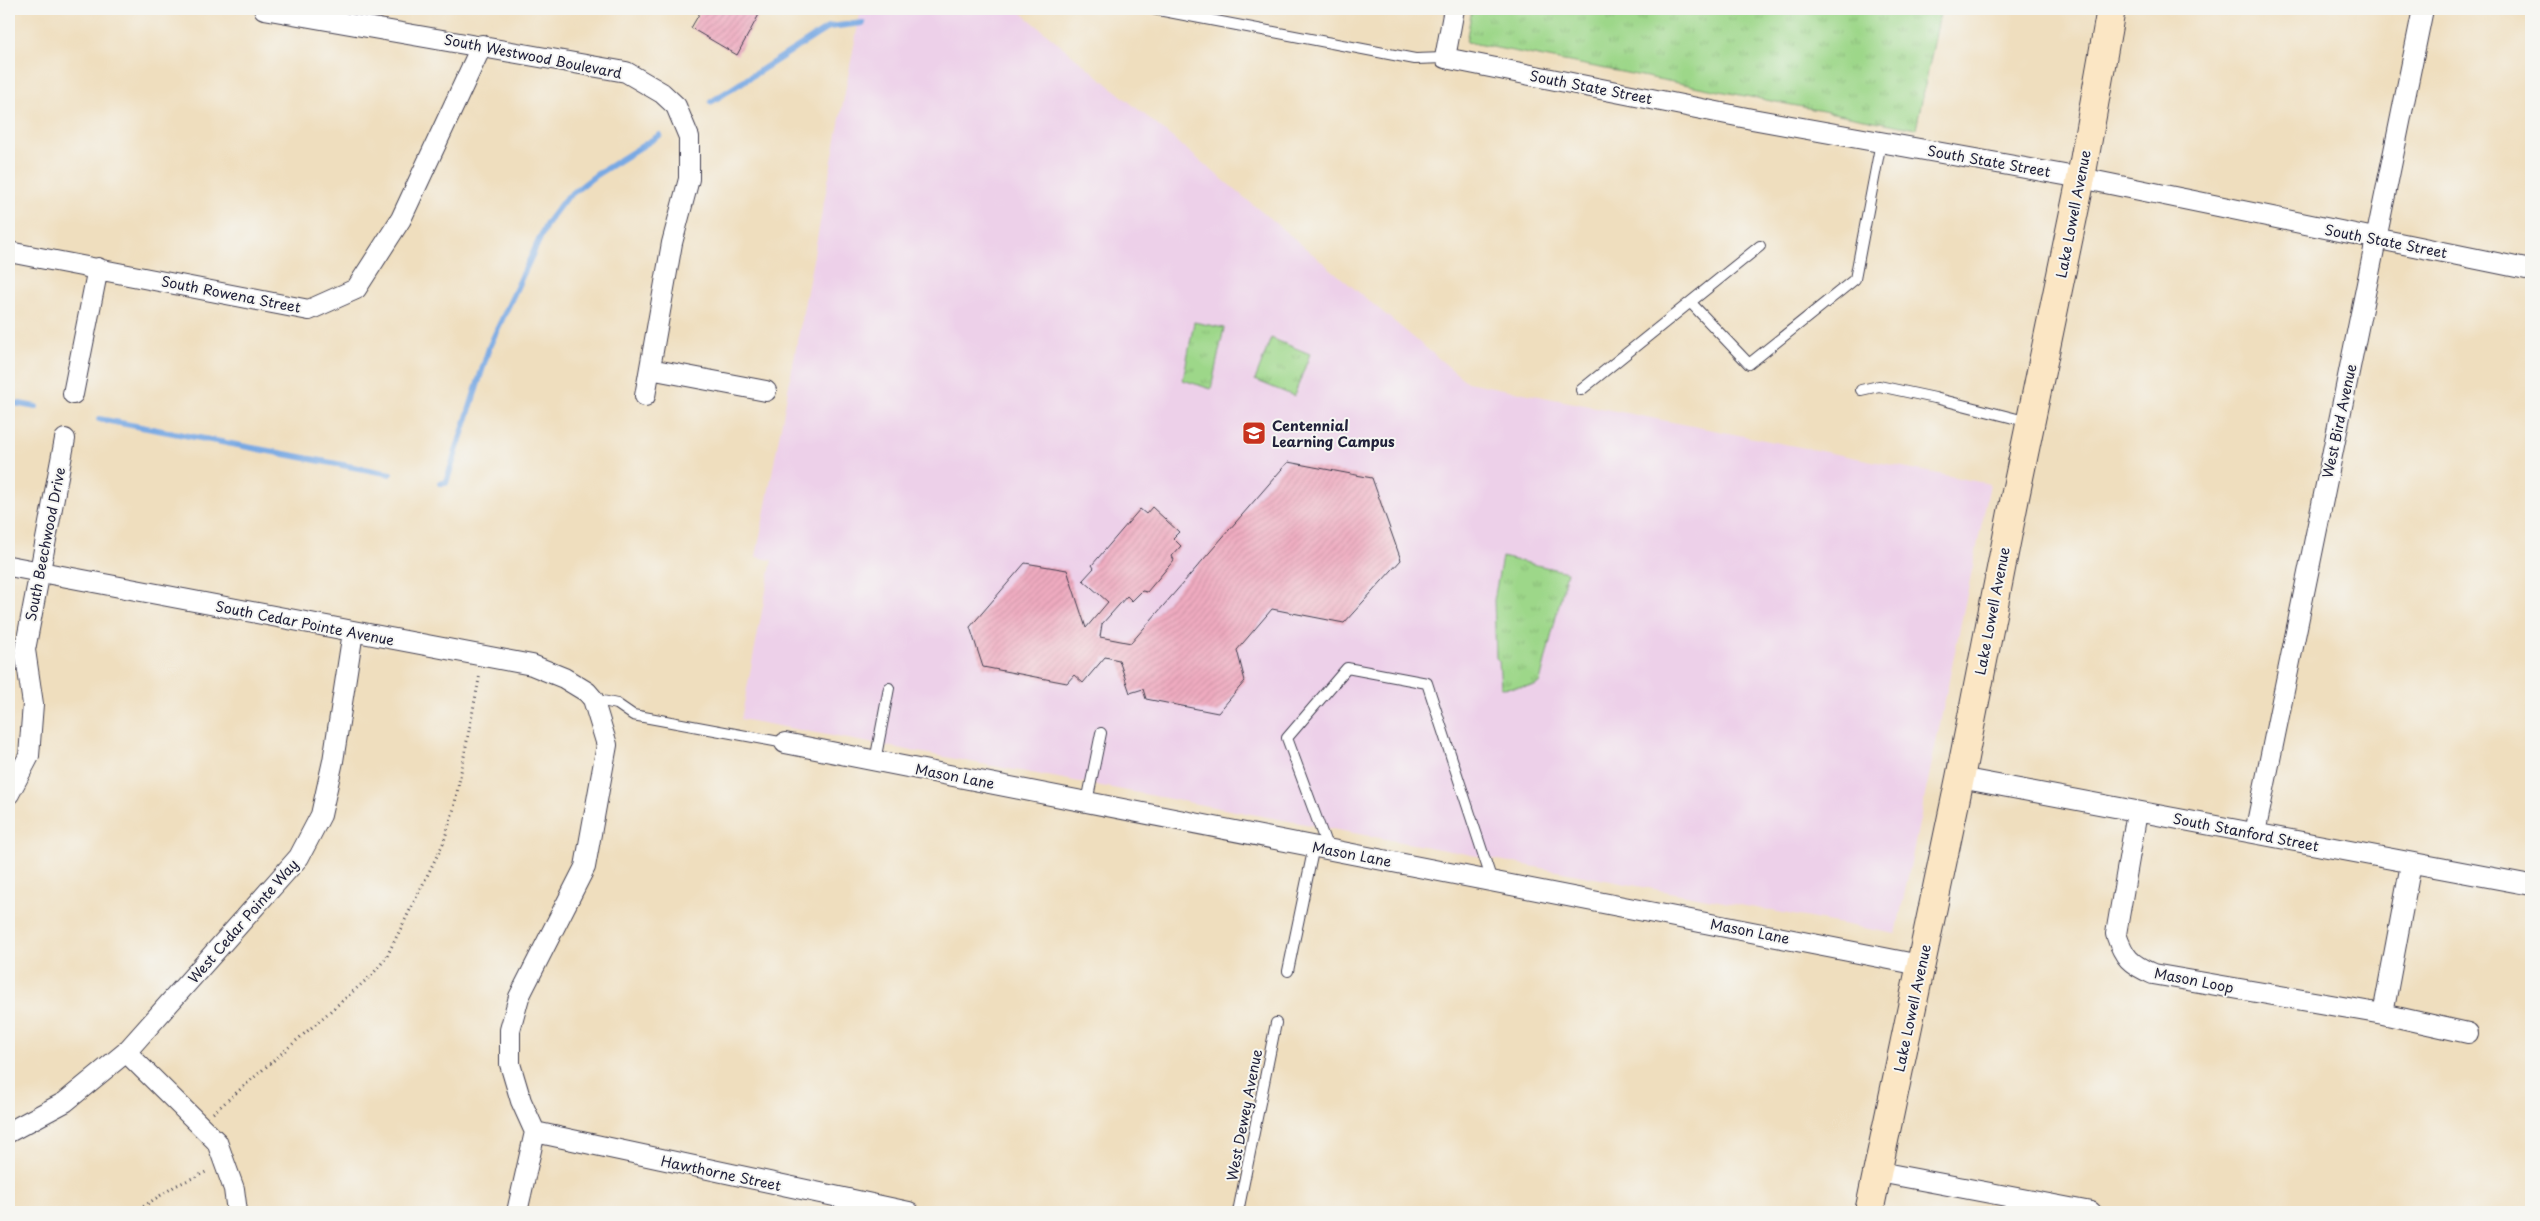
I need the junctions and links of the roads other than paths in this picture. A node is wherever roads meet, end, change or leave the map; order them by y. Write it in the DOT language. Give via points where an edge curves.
graph roads {
  1 [pos="264,9"];
  2 [pos="1153,9"];
  3 [pos="1454,9"];
  4 [pos="2111,9"];
  5 [pos="2423,9"];
  6 [pos="482,45"];
  7 [pos="1446,58"];
  8 [pos="1881,142"];
  9 [pos="2081,178"];
  10 [pos="2376,239"];
  11 [pos="1760,246"];
  12 [pos="9,252"];
  13 [pos="98,268"];
  14 [pos="2531,270"];
  15 [pos="1691,304"];
  16 [pos="650,369"];
  17 [pos="1581,390"];
  18 [pos="1861,390"];
  19 [pos="766,391"];
  20 [pos="73,394"];
  21 [pos="645,396"];
  22 [pos="2030,422"];
  23 [pos="65,439"];
  24 [pos="9,566"];
  25 [pos="40,572"];
  26 [pos="353,632"];
  27 [pos="889,688"];
  28 [pos="593,699"];
  29 [pos="1101,734"];
  30 [pos="785,743"];
  31 [pos="875,761"];
  32 [pos="1960,778"];
  33 [pos="9,794"];
  34 [pos="1087,802"];
  35 [pos="2137,812"];
  36 [pos="2255,833"];
  37 [pos="1321,848"];
  38 [pos="2411,864"];
  39 [pos="1492,881"];
  40 [pos="2531,886"];
  41 [pos="1920,965"];
  42 [pos="1288,971"];
  43 [pos="2383,1014"];
  44 [pos="1276,1023"];
  45 [pos="2468,1033"];
  46 [pos="126,1052"];
  47 [pos="9,1132"];
  48 [pos="535,1132"];
  49 [pos="1878,1172"];
  50 [pos="237,1212"];
  51 [pos="518,1212"];
  52 [pos="908,1212"];
  53 [pos="1238,1212"];
  54 [pos="1869,1212"];
  55 [pos="2091,1212"];
  1 -- 6 [label="street, South Westwood Boulevard"];
  2 -- 7 [label="lane, South State Street" via="1415,59"];
  3 -- 7 [label="street"];
  4 -- 9 [label="main road, Lake Lowell Avenue"];
  5 -- 10 [label="street, West Bird Avenue"];
  6 -- 13 [label="street, South Rowena Street" via="401,219 356,288 309,310"];
  6 -- 16 [label="street, South Westwood Boulevard" via="626,72 662,93 676,106 689,137 689,179 672,243"];
  7 -- 8 [label="street, South State Street"];
  8 -- 9 [label="street, South State Street"];
  8 -- 15 [label="lane" via="1855,279 1749,364"];
  9 -- 10 [label="street, South State Street"];
  9 -- 22 [label="main road, Lake Lowell Avenue"];
  10 -- 14 [label="street, South State Street"];
  10 -- 36 [label="street, West Bird Avenue"];
  11 -- 15 [label="lane"];
  12 -- 13 [label="street, South Rowena Street"];
  13 -- 20 [label="street"];
  15 -- 17 [label="lane"];
  16 -- 19 [label="street"];
  16 -- 21 [label="street, South Westwood Boulevard"];
  18 -- 22 [label="lane" via="1879,386"];
  22 -- 32 [label="main road, Lake Lowell Avenue"];
  23 -- 25 [label="street, South Beechwood Drive"];
  24 -- 25 [label="street, South Cedar Pointe Avenue"];
  25 -- 26 [label="street, South Cedar Pointe Avenue"];
  25 -- 33 [label="street, South Beechwood Drive" via="25,650 33,704 29,756"];
  26 -- 28 [label="street, South Cedar Pointe Avenue" via="532,665 587,692"];
  26 -- 46 [label="street, West Cedar Pointe Way" via="333,762 321,815 299,857"];
  27 -- 31 [label="lane"];
  28 -- 30 [label="lane" via="616,704 633,715"];
  28 -- 48 [label="street" via="606,745 585,867 519,997 510,1030 510,1064"];
  29 -- 34 [label="lane"];
  30 -- 31 [label="street, Mason Lane"];
  31 -- 34 [label="street, Mason Lane"];
  32 -- 35 [label="street, South Stanford Street"];
  32 -- 41 [label="main road, Lake Lowell Avenue"];
  34 -- 37 [label="street, Mason Lane"];
  35 -- 36 [label="street, South Stanford Street"];
  35 -- 43 [label="street, Mason Loop" via="2116,934 2122,952 2134,966 2153,974"];
  36 -- 38 [label="street, South Stanford Street"];
  37 -- 39 [label="street, Mason Lane"];
  37 -- 39 [label="lane" via="1288,738 1347,668 1427,683"];
  37 -- 42 [label="lane"];
  38 -- 40 [label="street, South Stanford Street"];
  38 -- 43 [label="street"];
  39 -- 41 [label="street, Mason Lane"];
  41 -- 49 [label="main road, Lake Lowell Avenue"];
  43 -- 45 [label="street, Mason Loop"];
  44 -- 53 [label="lane, West Dewey Avenue"];
  46 -- 47 [label="street, West Cedar Pointe Way" via="65,1102"];
  46 -- 50 [label="street" via="218,1142 234,1189"];
  48 -- 51 [label="street"];
  48 -- 52 [label="street, Hawthorne Street"];
  49 -- 54 [label="main road, Lake Lowell Avenue"];
  49 -- 55 [label="street"];
}
